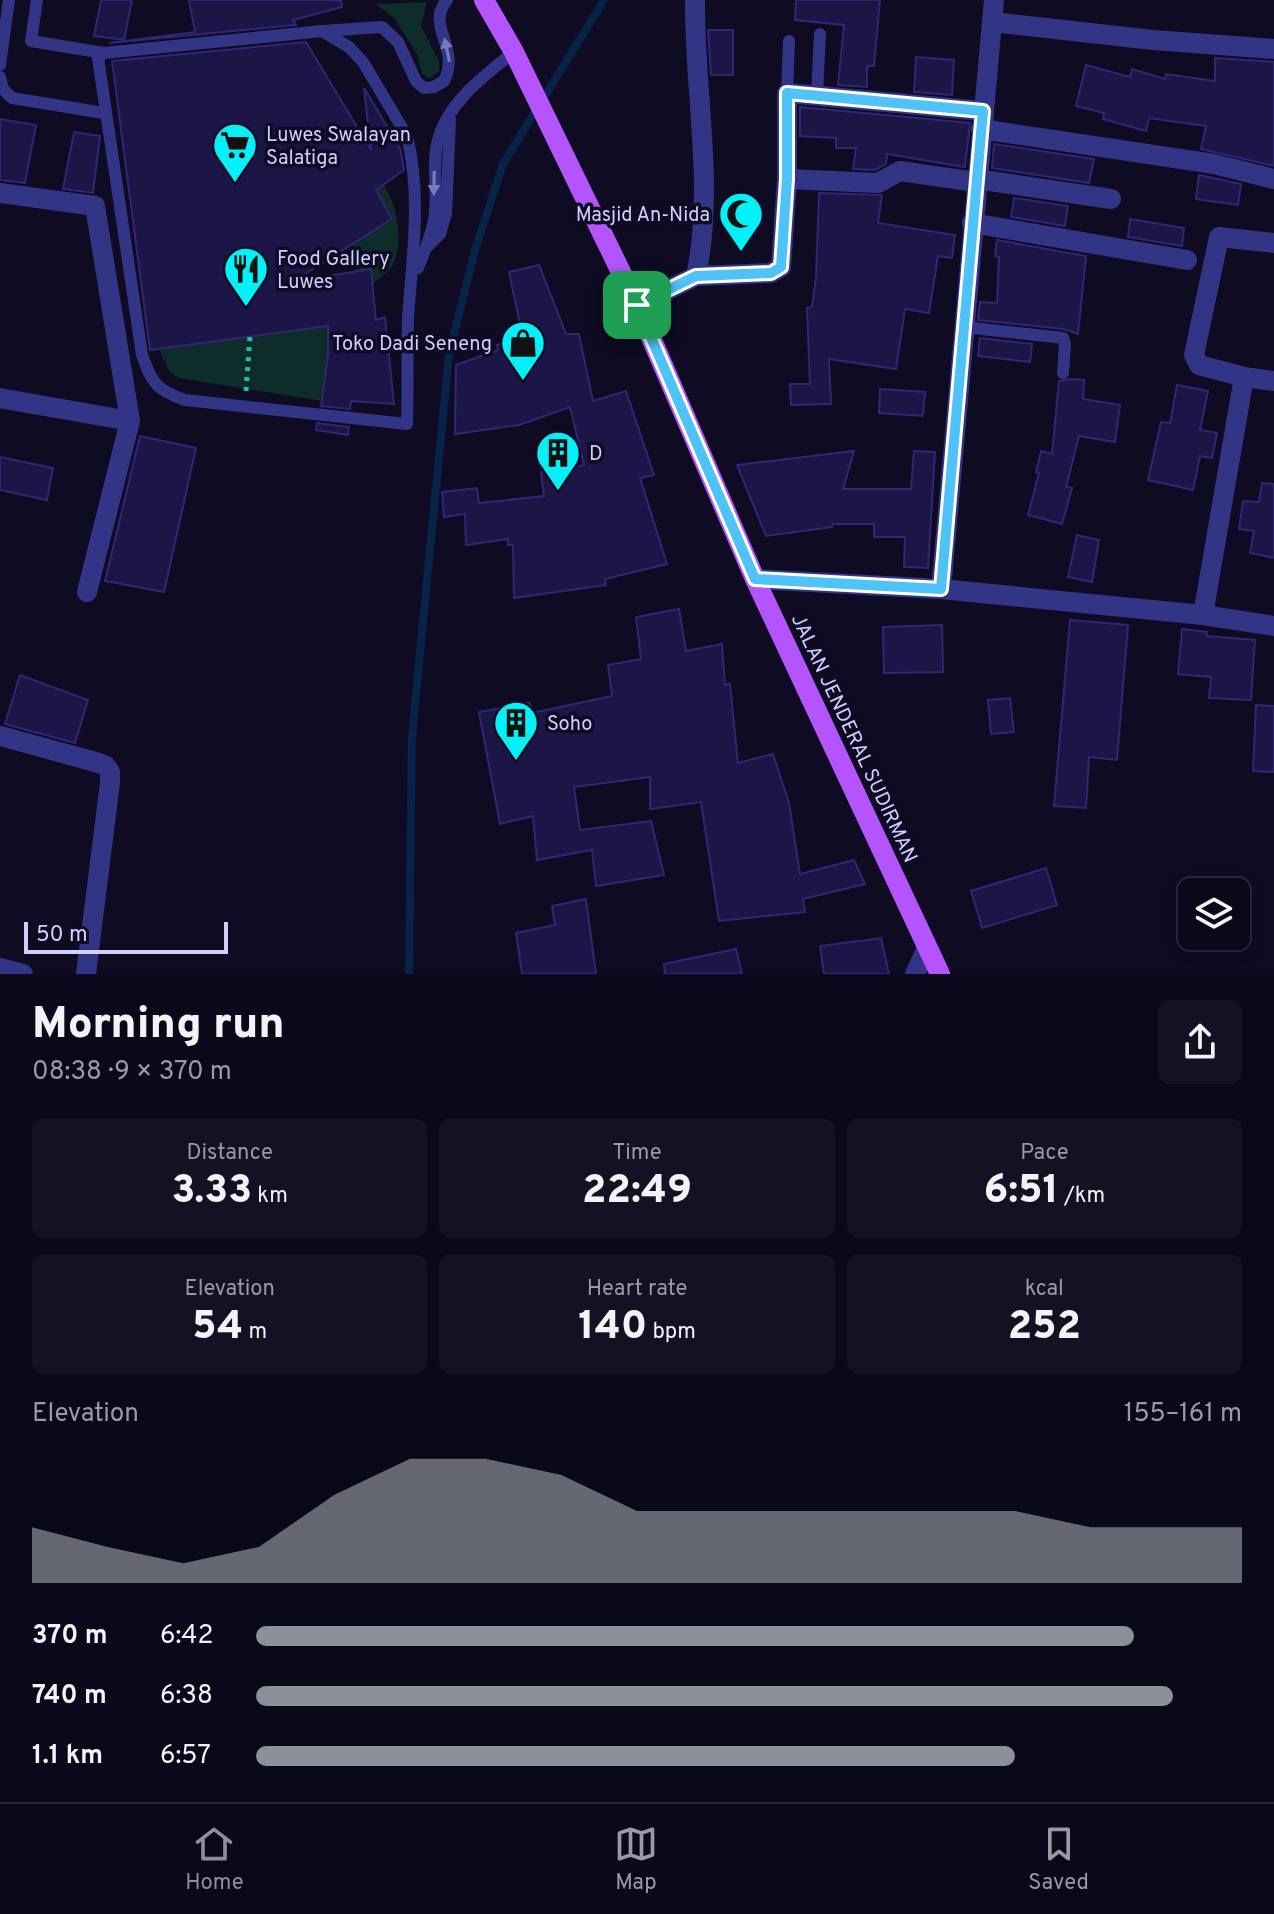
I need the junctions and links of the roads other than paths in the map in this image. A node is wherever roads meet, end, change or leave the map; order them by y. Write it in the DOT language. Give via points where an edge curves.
graph roads {
  1 [pos="9,0"];
  2 [pos="37,0"];
  3 [pos="447,0"];
  4 [pos="484,0"];
  5 [pos="695,0"];
  6 [pos="994,0"];
  7 [pos="993,22"];
  8 [pos="327,31"];
  9 [pos="820,34"];
  10 [pos="789,41"];
  11 [pos="1274,49"];
  12 [pos="514,52"];
  13 [pos="104,53"];
  14 [pos="0,65"];
  15 [pos="0,77"];
  16 [pos="787,93"];
  17 [pos="817,95"];
  18 [pos="104,113"];
  19 [pos="982,120"];
  20 [pos="787,179"];
  21 [pos="1274,179"];
  22 [pos="976,180"];
  23 [pos="0,193"];
  24 [pos="1111,199"];
  25 [pos="972,223"];
  26 [pos="1274,243"];
  27 [pos="1187,260"];
  28 [pos="696,276"];
  29 [pos="412,286"];
  30 [pos="637,305"];
  31 [pos="964,327"];
  32 [pos="1063,373"];
  33 [pos="1244,377"];
  34 [pos="1274,381"];
  35 [pos="0,398"];
  36 [pos="130,421"];
  37 [pos="755,579"];
  38 [pos="941,589"];
  39 [pos="87,592"];
  40 [pos="1203,615"];
  41 [pos="1274,626"];
  42 [pos="0,736"];
  43 [pos="927,948"];
  44 [pos="0,968"];
  45 [pos="23,974"];
  46 [pos="86,974"];
  47 [pos="915,974"];
  48 [pos="940,974"];
  1 -- 14 [label="lane"];
  2 -- 13 [label="lane" via="31,41"];
  8 -- 3 [label="lane, one-way" via="382,27 398,42 416,81 424,88 434,87 444,81 451,58 438,17"];
  4 -- 12 [label="main road, JALAN JENDERAL SUDIRMAN"];
  5 -- 28 [label="street" via="704,178"];
  6 -- 7 [label="street"];
  7 -- 11 [label="street"];
  7 -- 19 [label="street"];
  8 -- 13 [label="lane"];
  8 -- 29 [label="lane" via="363,62 407,136 415,180"];
  9 -- 17 [label="lane"];
  10 -- 16 [label="lane"];
  12 -- 29 [label="lane, one-way" via="456,105 438,137 434,220"];
  12 -- 30 [label="main road, JALAN JENDERAL SUDIRMAN"];
  13 -- 18 [label="lane" via="98,58"];
  15 -- 18 [label="lane" via="12,98"];
  16 -- 17 [label="street"];
  16 -- 20 [label="street"];
  17 -- 19 [label="street"];
  18 -- 29 [label="lane" via="142,355 151,380 168,394 244,408 407,424"];
  19 -- 21 [label="street"];
  19 -- 22 [label="street"];
  20 -- 22 [label="street" via="878,183 900,171"];
  20 -- 28 [label="street" via="781,267 771,273"];
  22 -- 24 [label="street"];
  22 -- 25 [label="street"];
  23 -- 36 [label="street" via="95,206"];
  25 -- 27 [label="street"];
  25 -- 31 [label="street"];
  26 -- 33 [label="street" via="1225,235 1216,242 1195,360"];
  28 -- 30 [label="street"];
  30 -- 37 [label="main road, JALAN JENDERAL SUDIRMAN"];
  31 -- 32 [label="lane" via="1063,338"];
  31 -- 38 [label="street"];
  33 -- 34 [label="street"];
  33 -- 40 [label="street"];
  35 -- 36 [label="street"];
  36 -- 39 [label="street"];
  37 -- 38 [label="street"];
  37 -- 43 [label="main road, JALAN JENDERAL SUDIRMAN"];
  38 -- 40 [label="street"];
  40 -- 41 [label="street"];
  42 -- 46 [label="street" via="99,763 110,772"];
  43 -- 47 [label="street"];
  43 -- 48 [label="main road, JALAN JENDERAL SUDIRMAN"];
  44 -- 45 [label="street"];
}
